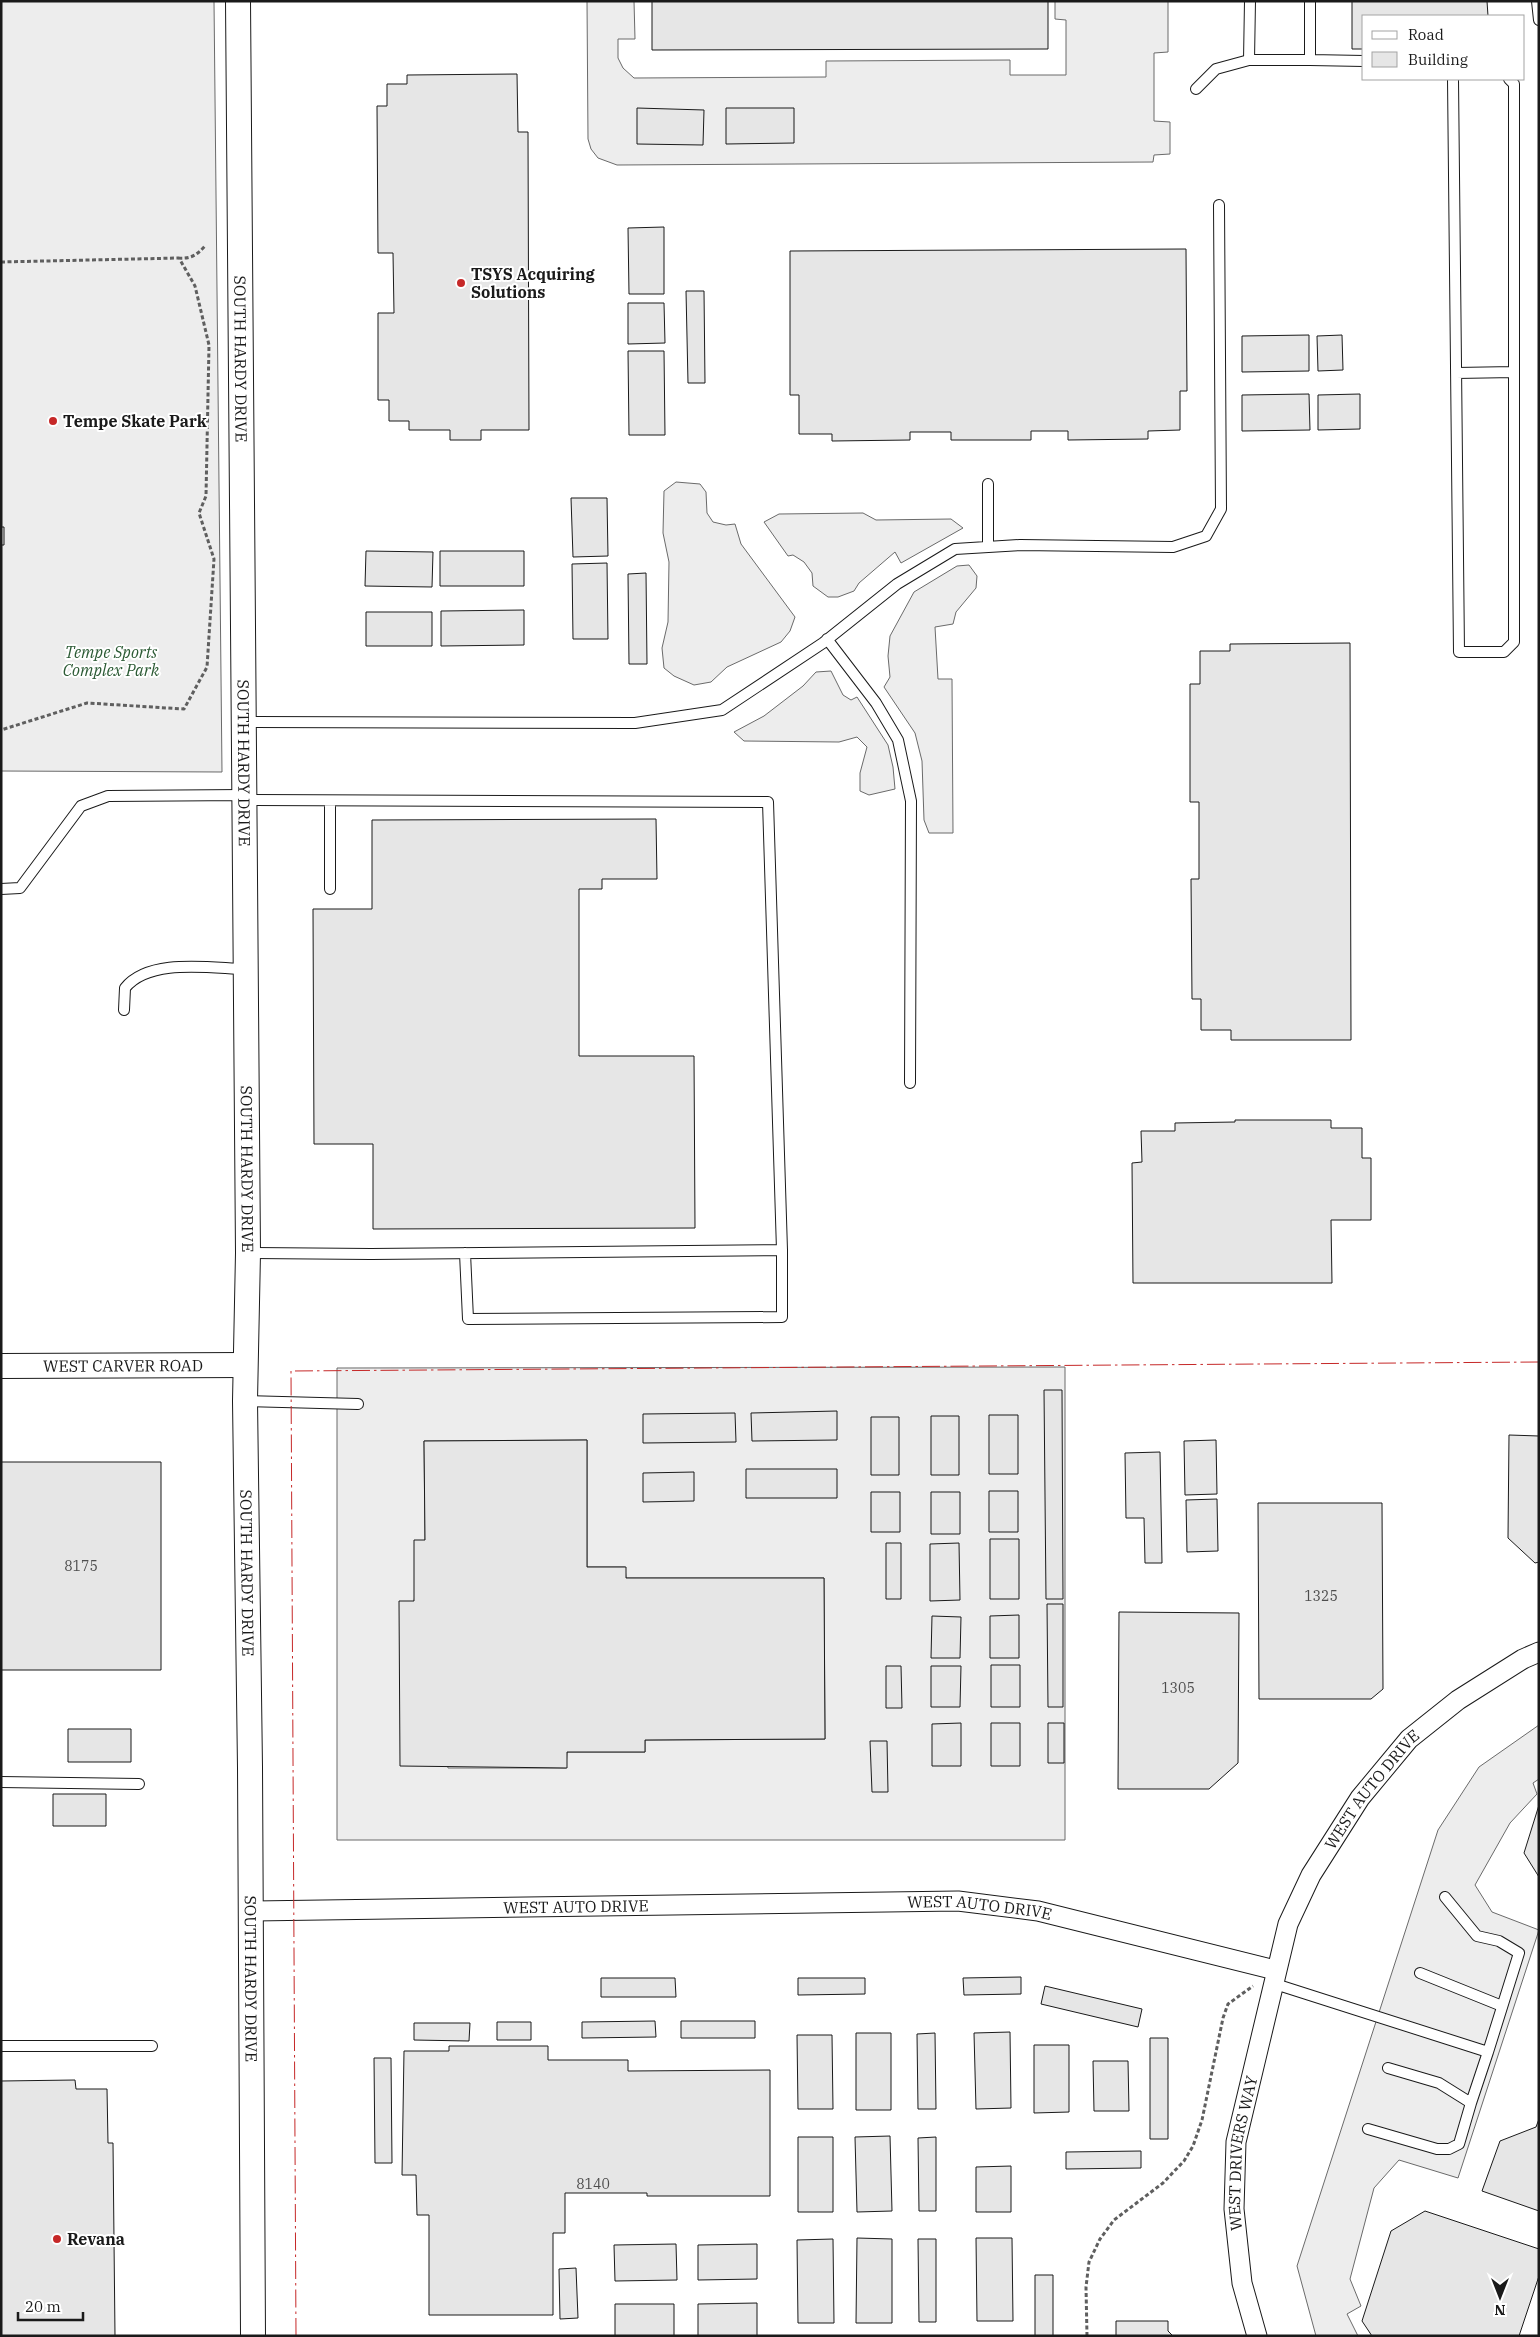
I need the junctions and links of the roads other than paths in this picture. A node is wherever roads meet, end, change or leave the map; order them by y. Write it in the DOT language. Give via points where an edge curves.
graph roads {
  1 [pos="238,1"];
  2 [pos="1250,1"];
  3 [pos="1310,1"];
  4 [pos="1537,1"];
  5 [pos="1539,20"];
  6 [pos="1249,60"];
  7 [pos="1310,60"];
  8 [pos="1362,61"];
  9 [pos="1453,80"];
  10 [pos="1509,80"];
  11 [pos="1196,89"];
  12 [pos="1219,205"];
  13 [pos="1514,372"];
  14 [pos="1456,373"];
  15 [pos="988,484"];
  16 [pos="988,546"];
  17 [pos="827,640"];
  18 [pos="243,722"];
  19 [pos="244,797"];
  20 [pos="330,801"];
  21 [pos="1,889"];
  22 [pos="330,889"];
  23 [pos="245,969"];
  24 [pos="124,1010"];
  25 [pos="910,1084"];
  26 [pos="782,1250"];
  27 [pos="248,1253"];
  28 [pos="465,1253"];
  29 [pos="245,1364"];
  30 [pos="1,1366"];
  31 [pos="245,1401"];
  32 [pos="358,1404"];
  33 [pos="1539,1652"];
  34 [pos="1,1782"];
  35 [pos="139,1784"];
  36 [pos="1445,1897"];
  37 [pos="251,1911"];
  38 [pos="1420,1973"];
  39 [pos="1274,1976"];
  40 [pos="1502,2006"];
  41 [pos="1,2046"];
  42 [pos="152,2046"];
  43 [pos="1488,2052"];
  44 [pos="1388,2068"];
  45 [pos="1471,2102"];
  46 [pos="1368,2129"];
  47 [pos="253,2336"];
  48 [pos="1257,2336"];
  1 -- 18 [label="street, SOUTH HARDY DRIVE"];
  2 -- 6 [label="lane"];
  3 -- 7 [label="lane"];
  4 -- 5 [label="lane"];
  6 -- 7 [label="lane"];
  6 -- 11 [label="lane" via="1216,69"];
  7 -- 8 [label="lane"];
  9 -- 14 [label="lane"];
  10 -- 13 [label="lane" via="1514,84"];
  12 -- 16 [label="lane" via="1221,510 1206,536 1173,547"];
  13 -- 14 [label="lane"];
  13 -- 14 [label="lane" via="1514,642 1504,652 1459,652"];
  15 -- 16 [label="lane"];
  16 -- 17 [label="lane" via="955,549 897,584"];
  17 -- 18 [label="lane" via="722,710 635,723"];
  17 -- 25 [label="lane" via="876,703 898,740 911,801"];
  18 -- 19 [label="street, SOUTH HARDY DRIVE"];
  19 -- 20 [label="lane"];
  19 -- 21 [label="lane" via="108,796 81,806 20,888"];
  19 -- 23 [label="street, SOUTH HARDY DRIVE"];
  20 -- 22 [label="lane"];
  20 -- 26 [label="lane" via="768,802"];
  23 -- 24 [label="lane" via="171,968 148,971 138,975 125,988"];
  23 -- 27 [label="street, SOUTH HARDY DRIVE"];
  26 -- 28 [label="lane"];
  26 -- 28 [label="lane" via="782,1317 468,1319"];
  27 -- 28 [label="lane"];
  27 -- 29 [label="street, SOUTH HARDY DRIVE"];
  29 -- 30 [label="street, WEST CARVER ROAD"];
  29 -- 31 [label="street, SOUTH HARDY DRIVE"];
  31 -- 32 [label="lane"];
  31 -- 37 [label="street, SOUTH HARDY DRIVE"];
  33 -- 39 [label="street, WEST AUTO DRIVE" via="1458,1700 1409,1739 1365,1792 1311,1875 1288,1924"];
  34 -- 35 [label="lane"];
  36 -- 40 [label="lane" via="1478,1936 1499,1941 1519,1953"];
  37 -- 39 [label="street, WEST AUTO DRIVE" via="958,1901 1038,1911"];
  37 -- 47 [label="street, SOUTH HARDY DRIVE"];
  38 -- 40 [label="lane"];
  39 -- 43 [label="lane"];
  39 -- 48 [label="street, WEST DRIVERS WAY" via="1236,2142 1234,2208 1240,2274"];
  40 -- 43 [label="lane"];
  41 -- 42 [label="lane"];
  43 -- 45 [label="lane"];
  44 -- 45 [label="lane" via="1439,2083"];
  45 -- 46 [label="lane" via="1458,2144 1449,2149 1437,2149"];
}
